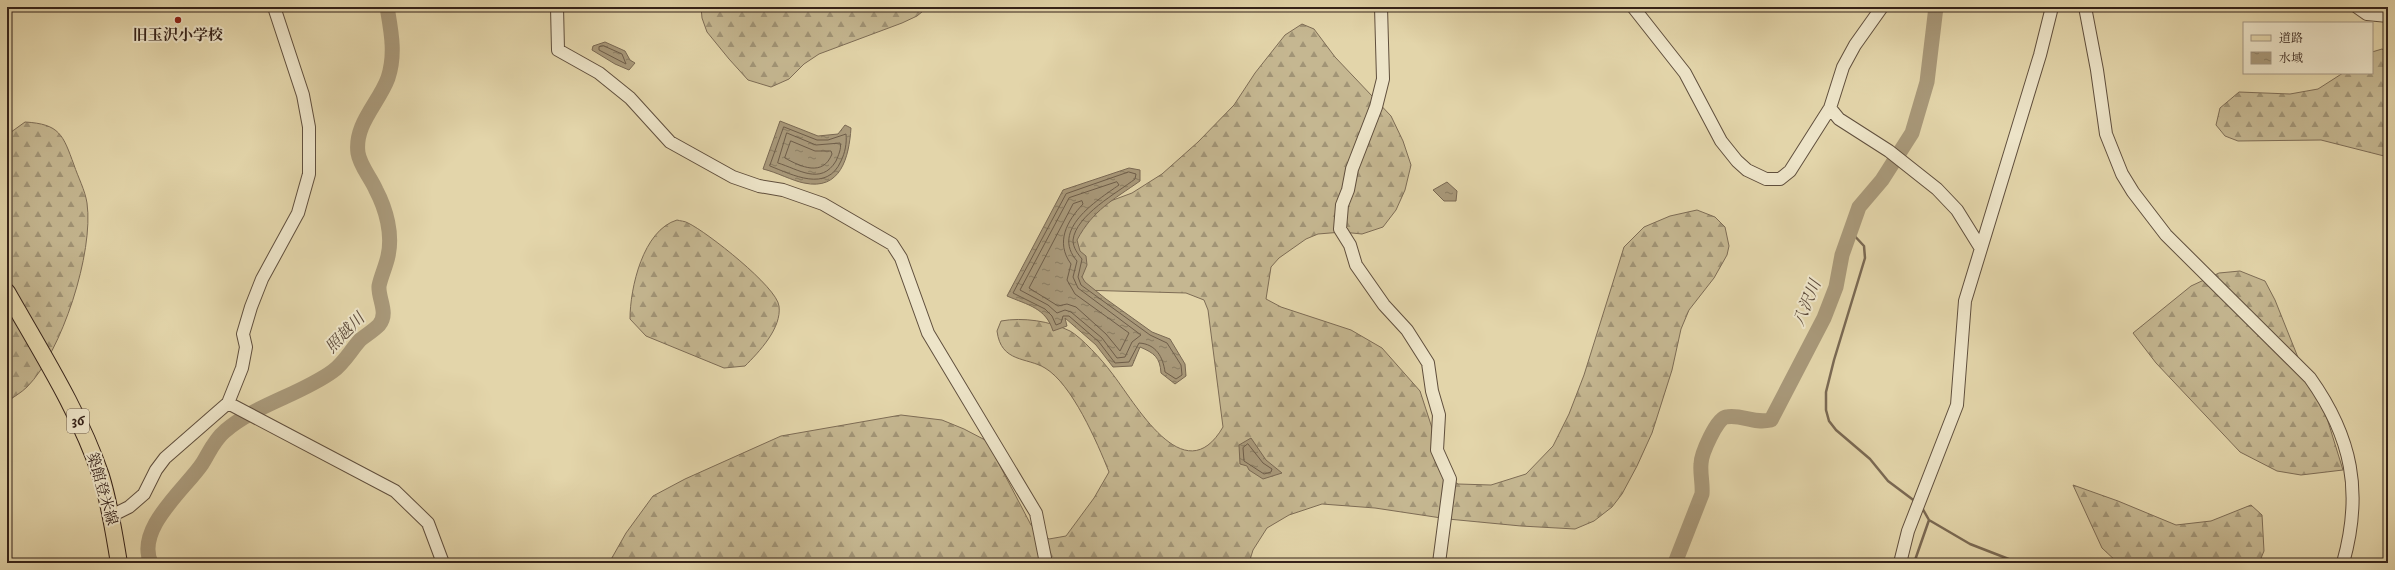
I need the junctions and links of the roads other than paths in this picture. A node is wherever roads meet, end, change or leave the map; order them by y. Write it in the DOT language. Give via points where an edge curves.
graph roads {
  1 [pos="274,7"];
  2 [pos="557,7"];
  3 [pos="1381,7"];
  4 [pos="1633,7"];
  5 [pos="1882,7"];
  6 [pos="2052,7"];
  7 [pos="2085,7"];
  8 [pos="2357,7"];
  9 [pos="2388,16"];
  10 [pos="1830,108"];
  11 [pos="1980,247"];
  12 [pos="7,292"];
  13 [pos="228,403"];
  14 [pos="111,516"];
  15 [pos="119,563"];
  16 [pos="443,563"];
  17 [pos="1046,563"];
  18 [pos="1439,563"];
  19 [pos="1900,563"];
  20 [pos="2343,563"];
  1 -- 13 [label="street" via="303,95 309,127 309,174 298,213 262,279 251,307 243,334 246,348 242,368"];
  2 -- 17 [label="street" via="558,50 599,73 630,98 670,142 733,177 823,204 892,244 901,258 928,334 1036,513"];
  3 -- 18 [label="street" via="1383,80 1376,107 1352,169 1342,204 1340,229 1350,245 1356,265 1384,305 1407,330 1428,363 1432,392 1439,415 1437,450 1450,479"];
  4 -- 10 [label="street" via="1685,73 1721,141 1737,161 1756,175 1766,179 1780,179 1790,171"];
  5 -- 10 [label="street" via="1843,67"];
  6 -- 11 [label="street" via="2038,62"];
  7 -- 20 [label="street" via="2106,134 2122,174 2166,235 2310,378 2340,427 2351,463 2354,490 2350,540"];
  8 -- 9 [label="street" via="2367,14"];
  10 -- 11 [label="street" via="1839,119 1906,164 1957,210"];
  11 -- 19 [label="street" via="1965,302 1957,405 1919,503"];
  12 -- 14 [label="main road, 築館登米線 / 36" via="86,436 101,477"];
  13 -- 14 [label="street" via="165,458 144,494 130,507"];
  13 -- 16 [label="street" via="395,491 428,523"];
  14 -- 15 [label="main road, 築館登米線 / 36"];
}
